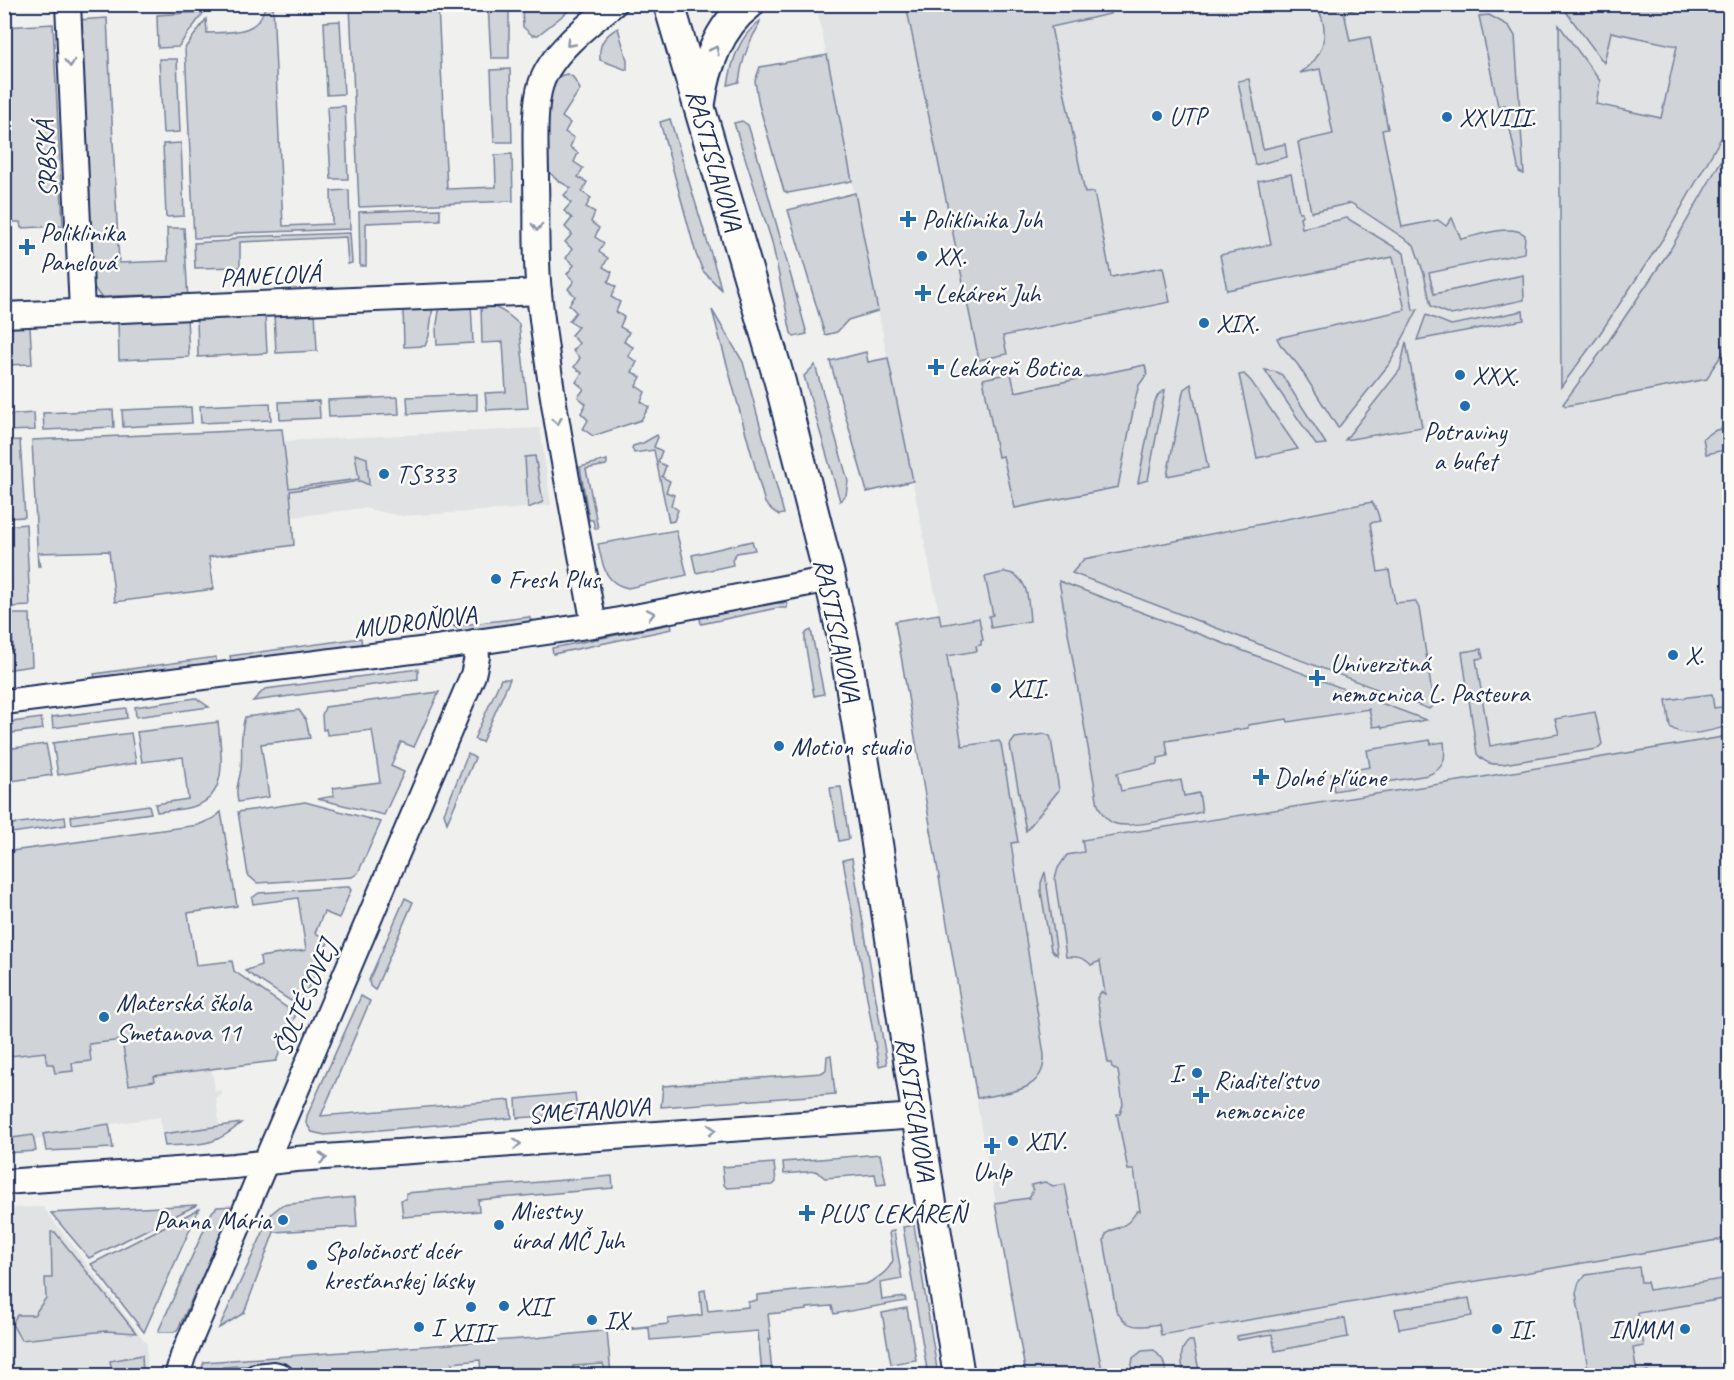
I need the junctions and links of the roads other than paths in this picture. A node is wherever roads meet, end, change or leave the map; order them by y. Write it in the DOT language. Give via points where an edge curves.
graph roads {
  1 [pos="68,4"];
  2 [pos="614,4"];
  3 [pos="749,4"];
  4 [pos="671,8"];
  5 [pos="699,105"];
  6 [pos="539,292"];
  7 [pos="82,311"];
  8 [pos="4,315"];
  9 [pos="830,579"];
  10 [pos="594,626"];
  11 [pos="475,642"];
  12 [pos="4,702"];
  13 [pos="917,1116"];
  14 [pos="264,1163"];
  15 [pos="4,1182"];
  16 [pos="177,1376"];
  17 [pos="257,1376"];
  18 [pos="281,1376"];
  19 [pos="959,1376"];
  1 -- 7 [label="street, SRBSKÁ, one-way"];
  2 -- 6 [label="street, one-way" via="564,49 545,74 538,93"];
  5 -- 3 [label="street, one-way" via="713,52"];
  4 -- 5 [label="street, RASTISLAVOVA"];
  5 -- 9 [label="street, RASTISLAVOVA" via="780,382"];
  6 -- 7 [label="street, PANELOVÁ"];
  6 -- 10 [label="street, one-way" via="556,416"];
  7 -- 8 [label="street, PANELOVÁ"];
  10 -- 9 [label="street, MUDROŇOVA, one-way"];
  9 -- 13 [label="street, RASTISLAVOVA" via="847,659"];
  10 -- 11 [label="street, MUDROŇOVA"];
  11 -- 12 [label="street, MUDROŇOVA"];
  11 -- 14 [label="street, ŠOLTÉSOVEJ" via="477,657 472,675"];
  14 -- 13 [label="street, SMETANOVA, one-way"];
  13 -- 19 [label="street, RASTISLAVOVA"];
  14 -- 15 [label="street, SMETANOVA"];
  14 -- 16 [label="street, ŠOLTÉSOVEJ"];
  17 -- 18 [label="street"];
}
